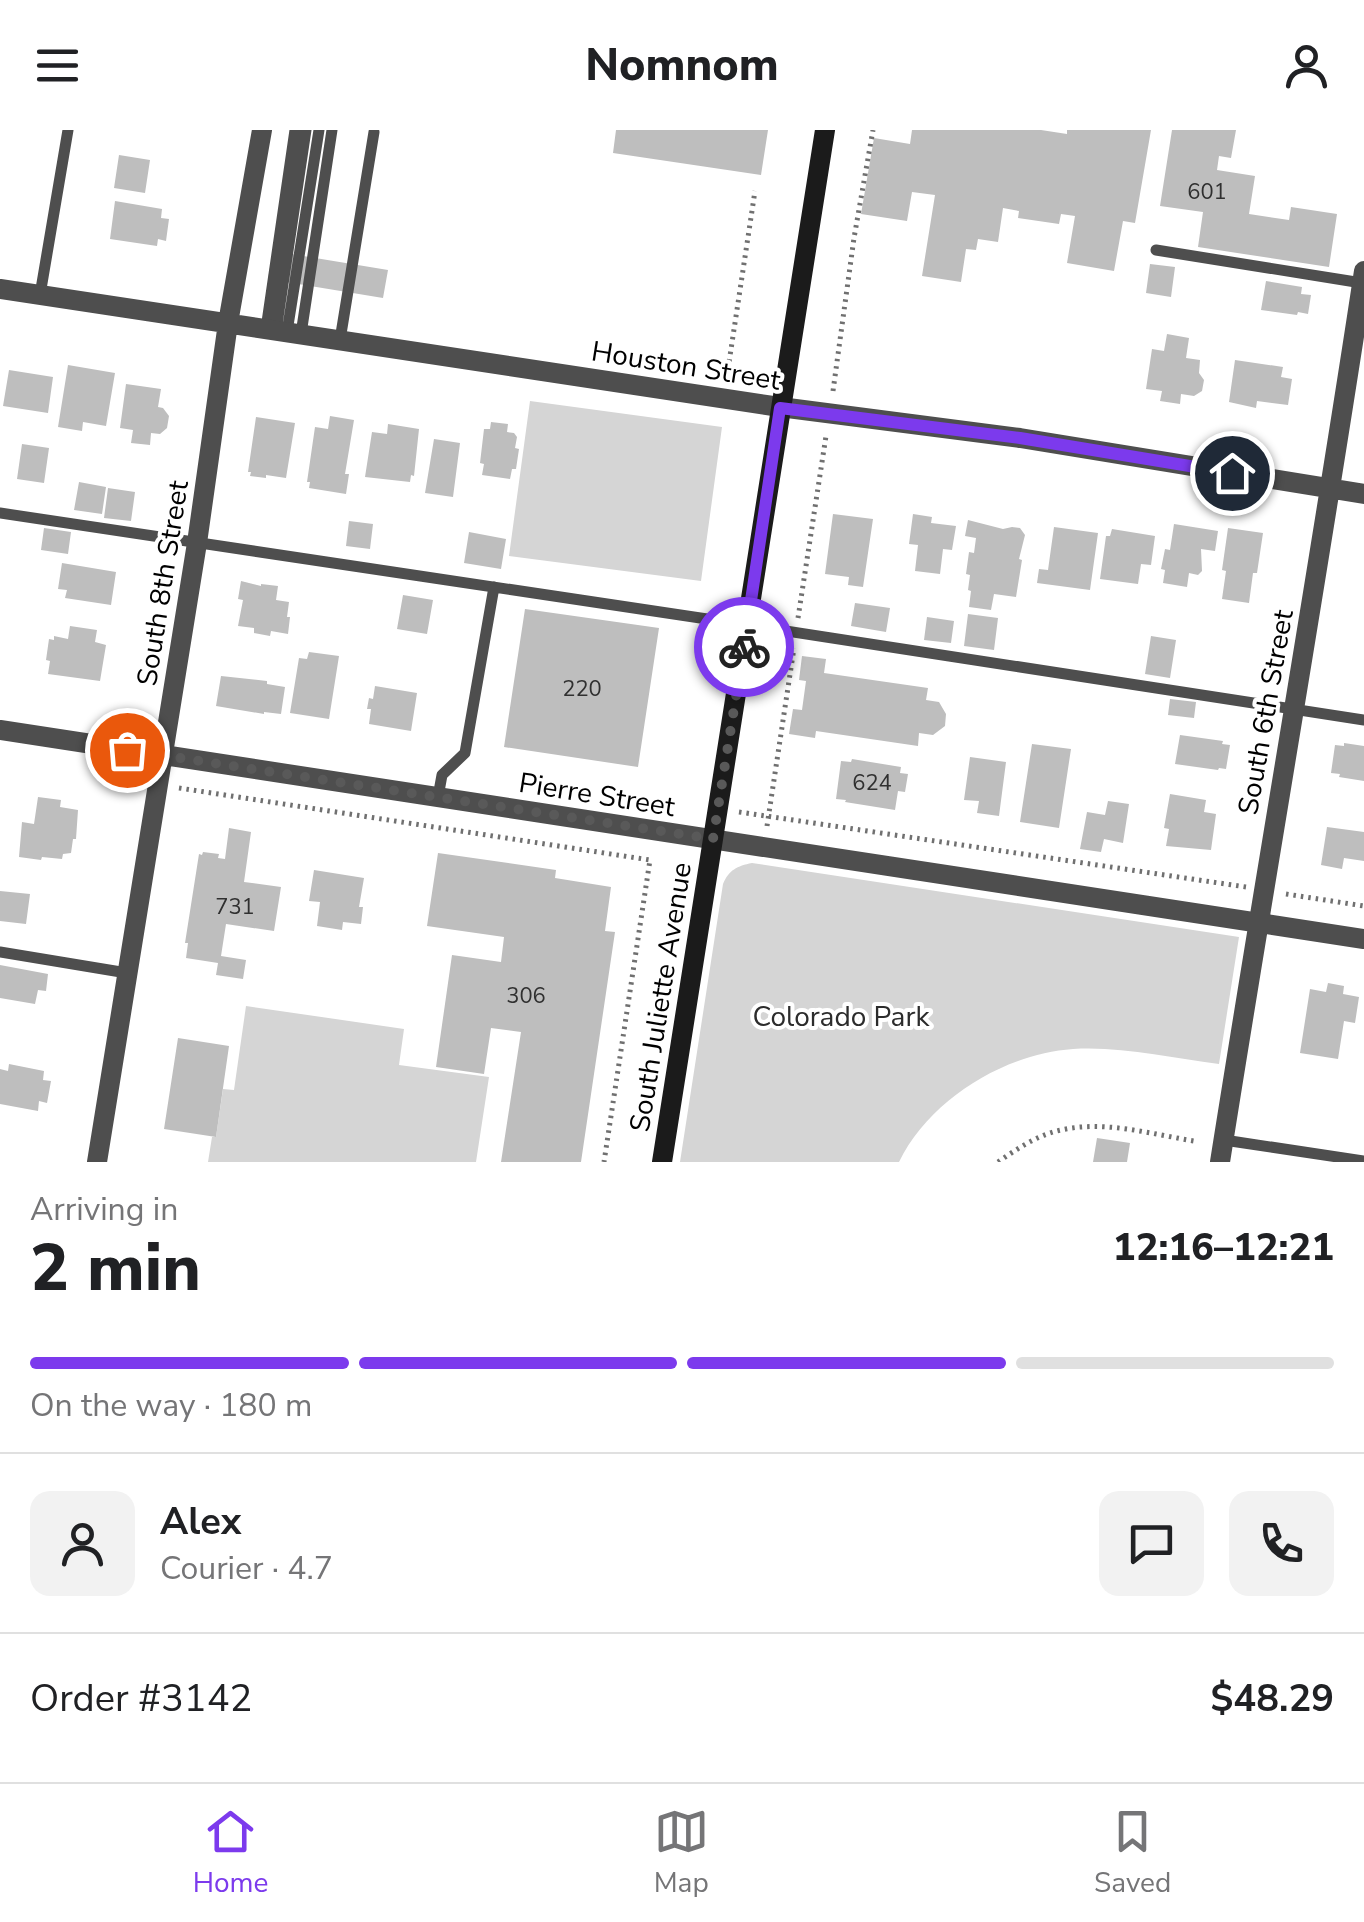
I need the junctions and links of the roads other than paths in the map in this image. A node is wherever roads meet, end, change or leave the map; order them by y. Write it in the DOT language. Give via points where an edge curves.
graph roads {
  1 [pos="68,130"];
  2 [pos="262,130"];
  3 [pos="295,130"];
  4 [pos="306,130"];
  5 [pos="319,130"];
  6 [pos="332,130"];
  7 [pos="825,130"];
  8 [pos="374,132"];
  9 [pos="1156,250"];
  10 [pos="1363,277"];
  11 [pos="0,289"];
  12 [pos="40,296"];
  13 [pos="228,323"];
  14 [pos="282,332"];
  15 [pos="340,340"];
  16 [pos="780,408"];
  17 [pos="1331,489"];
  18 [pos="1364,494"];
  19 [pos="0,513"];
  20 [pos="196,543"];
  21 [pos="494,587"];
  22 [pos="747,624"];
  23 [pos="1294,710"];
  24 [pos="1364,720"];
  25 [pos="0,730"];
  26 [pos="162,756"];
  27 [pos="438,797"];
  28 [pos="713,839"];
  29 [pos="1258,923"];
  30 [pos="1364,939"];
  31 [pos="0,952"];
  32 [pos="127,973"];
  33 [pos="1224,1140"];
  34 [pos="1364,1161"];
  35 [pos="97,1162"];
  36 [pos="662,1162"];
  37 [pos="1220,1162"];
  1 -- 12 [label="lane"];
  2 -- 13 [label="street, South 8th Street"];
  3 -- 14 [label="lane"];
  4 -- 14 [label="lane"];
  5 -- 14 [label="lane"];
  6 -- 14 [label="lane"];
  7 -- 16 [label="street, South Juliette Avenue"];
  8 -- 15 [label="lane"];
  9 -- 10 [label="lane"];
  10 -- 17 [label="street, South 6th Street"];
  11 -- 12 [label="street, Houston Street"];
  12 -- 13 [label="street, Houston Street"];
  13 -- 14 [label="street, Houston Street"];
  13 -- 20 [label="street, South 8th Street"];
  14 -- 15 [label="street, Houston Street"];
  15 -- 16 [label="street, Houston Street"];
  16 -- 17 [label="street, Houston Street" via="1020,438"];
  16 -- 22 [label="street, South Juliette Avenue"];
  17 -- 18 [label="street, Houston Street"];
  17 -- 23 [label="street, South 6th Street"];
  19 -- 20 [label="lane"];
  20 -- 21 [label="lane"];
  20 -- 26 [label="street, South 8th Street"];
  21 -- 22 [label="lane"];
  21 -- 27 [label="lane" via="465,753 442,775"];
  22 -- 23 [label="lane"];
  22 -- 28 [label="street, South Juliette Avenue"];
  23 -- 24 [label="lane"];
  23 -- 29 [label="street, South 6th Street"];
  25 -- 26 [label="street, Pierre Street"];
  26 -- 27 [label="street, Pierre Street"];
  26 -- 32 [label="street, South 8th Street"];
  27 -- 28 [label="street, Pierre Street"];
  28 -- 29 [label="street, Pierre Street"];
  28 -- 36 [label="street, South Juliette Avenue"];
  29 -- 30 [label="street, Pierre Street"];
  29 -- 33 [label="street, South 6th Street"];
  31 -- 32 [label="lane"];
  32 -- 35 [label="street, South 8th Street"];
  33 -- 34 [label="lane"];
  33 -- 37 [label="street, South 6th Street"];
}
